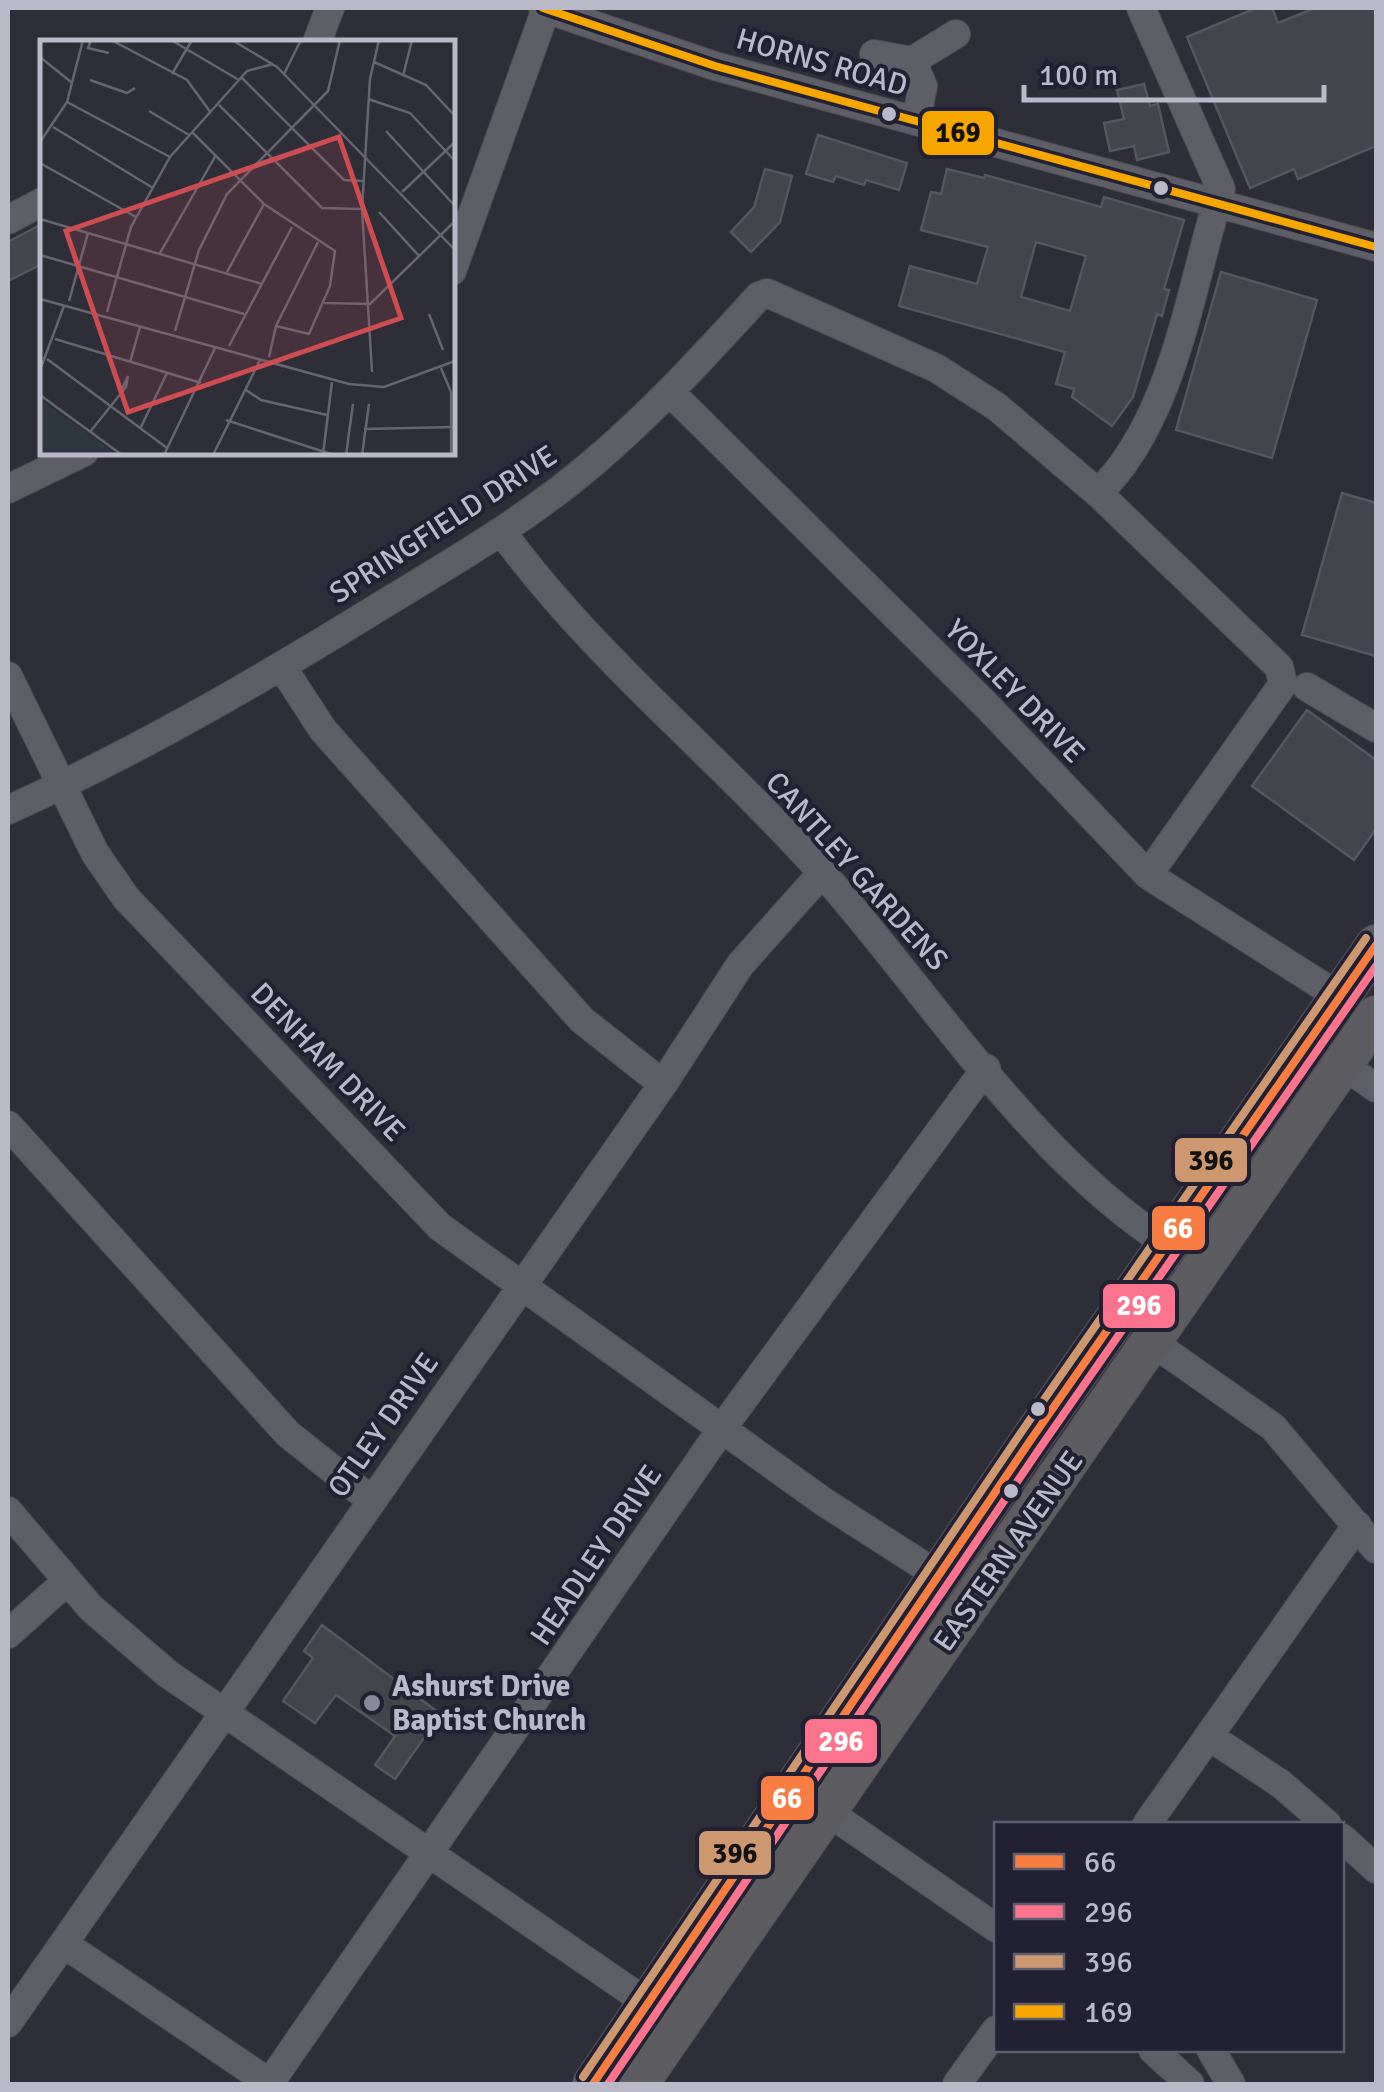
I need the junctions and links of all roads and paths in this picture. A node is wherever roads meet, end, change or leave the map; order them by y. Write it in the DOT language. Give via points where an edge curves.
graph roads {
  1 [pos="330,8"];
  2 [pos="545,8"];
  3 [pos="1141,8"];
  4 [pos="591,16"];
  5 [pos="956,34"];
  6 [pos="317,40"];
  7 [pos="874,54"];
  8 [pos="912,61"];
  9 [pos="916,122"];
  10 [pos="1217,200"];
  11 [pos="40,203"];
  12 [pos="8,220"];
  13 [pos="1376,246"];
  14 [pos="455,263"];
  15 [pos="671,393"];
  16 [pos="78,455"];
  17 [pos="8,489"];
  18 [pos="1098,493"];
  19 [pos="502,532"];
  20 [pos="282,667"];
  21 [pos="8,676"];
  22 [pos="1295,685"];
  23 [pos="1376,728"];
  24 [pos="60,786"];
  25 [pos="8,810"];
  26 [pos="822,873"];
  27 [pos="1148,875"];
  28 [pos="1376,945"];
  29 [pos="1340,997"];
  30 [pos="1376,1016"];
  31 [pos="1343,1065"];
  32 [pos="986,1068"];
  33 [pos="663,1084"];
  34 [pos="1376,1088"];
  35 [pos="8,1125"];
  36 [pos="1169,1246"];
  37 [pos="520,1286"];
  38 [pos="1152,1342"];
  39 [pos="723,1427"];
  40 [pos="371,1500"];
  41 [pos="8,1510"];
  42 [pos="1357,1525"];
  43 [pos="1376,1549"];
  44 [pos="941,1577"];
  45 [pos="67,1581"];
  46 [pos="8,1634"];
  47 [pos="223,1711"];
  48 [pos="1210,1736"];
  49 [pos="828,1812"];
  50 [pos="1147,1822"];
  51 [pos="1324,1822"];
  52 [pos="1344,1840"];
  53 [pos="432,1852"];
  54 [pos="1376,1869"];
  55 [pos="994,1927"];
  56 [pos="64,1944"];
  57 [pos="650,2004"];
  58 [pos="8,2023"];
  59 [pos="994,2033"];
  60 [pos="1155,2052"];
  61 [pos="1212,2052"];
  62 [pos="270,2084"];
  63 [pos="593,2084"];
  64 [pos="638,2084"];
  65 [pos="956,2084"];
  66 [pos="1190,2084"];
  67 [pos="1230,2084"];
  1 -- 6 [label="street"];
  2 -- 4 [label="street, HORNS ROAD"];
  2 -- 14 [label="street"];
  3 -- 10 [label="street" via="1220,179"];
  4 -- 9 [label="street, HORNS ROAD" via="715,66"];
  5 -- 8 [label="street"];
  7 -- 8 [label="street"];
  8 -- 9 [label="street" via="923,86"];
  9 -- 10 [label="street, HORNS ROAD"];
  10 -- 13 [label="street, HORNS ROAD"];
  10 -- 18 [label="street" via="1156,410"];
  11 -- 12 [label="street"];
  15 -- 18 [label="street, SPRINGFIELD DRIVE" via="760,296 776,294 968,387"];
  15 -- 19 [label="street, SPRINGFIELD DRIVE"];
  15 -- 27 [label="street, YOXLEY DRIVE"];
  16 -- 17 [label="street"];
  18 -- 22 [label="street, SPRINGFIELD DRIVE"];
  19 -- 20 [label="street, SPRINGFIELD DRIVE"];
  19 -- 26 [label="street, CANTLEY GARDENS" via="544,588"];
  20 -- 24 [label="street, SPRINGFIELD DRIVE"];
  20 -- 33 [label="street" via="322,730 582,1020"];
  21 -- 24 [label="street, DENHAM DRIVE"];
  22 -- 23 [label="street, SPRINGFIELD DRIVE"];
  22 -- 27 [label="street"];
  24 -- 25 [label="street, SPRINGFIELD DRIVE"];
  24 -- 37 [label="street, DENHAM DRIVE" via="126,898 440,1227"];
  26 -- 32 [label="street, CANTLEY GARDENS"];
  26 -- 33 [label="street, OTLEY DRIVE" via="740,965"];
  27 -- 29 [label="street, YOXLEY DRIVE"];
  28 -- 29 [label="highway, EASTERN AVENUE"];
  29 -- 36 [label="highway, EASTERN AVENUE"];
  30 -- 31 [label="highway, EASTERN AVENUE"];
  31 -- 34 [label="street"];
  31 -- 38 [label="highway, EASTERN AVENUE"];
  32 -- 36 [label="street, CANTLEY GARDENS" via="1084,1182"];
  32 -- 39 [label="street, HEADLEY DRIVE"];
  33 -- 37 [label="street, OTLEY DRIVE"];
  35 -- 40 [label="street" via="288,1434"];
  36 -- 44 [label="highway, EASTERN AVENUE"];
  37 -- 39 [label="street, DENHAM DRIVE"];
  37 -- 40 [label="street, OTLEY DRIVE"];
  38 -- 42 [label="street" via="1274,1427"];
  38 -- 49 [label="highway, EASTERN AVENUE"];
  39 -- 44 [label="street, DENHAM DRIVE"];
  39 -- 53 [label="street, HEADLEY DRIVE"];
  40 -- 47 [label="street, OTLEY DRIVE"];
  41 -- 45 [label="street"];
  42 -- 43 [label="street"];
  42 -- 48 [label="street"];
  44 -- 57 [label="highway, EASTERN AVENUE"];
  45 -- 46 [label="street"];
  45 -- 47 [label="street" via="154,1663"];
  47 -- 53 [label="street"];
  47 -- 56 [label="street, OTLEY DRIVE"];
  48 -- 50 [label="street"];
  48 -- 51 [label="street"];
  49 -- 55 [label="street"];
  49 -- 64 [label="highway, EASTERN AVENUE"];
  52 -- 54 [label="street"];
  53 -- 57 [label="street"];
  53 -- 62 [label="street, HEADLEY DRIVE"];
  56 -- 58 [label="street, OTLEY DRIVE"];
  56 -- 62 [label="street"];
  57 -- 63 [label="highway, EASTERN AVENUE"];
  59 -- 65 [label="street"];
  60 -- 66 [label="street"];
  61 -- 67 [label="street"];
}
